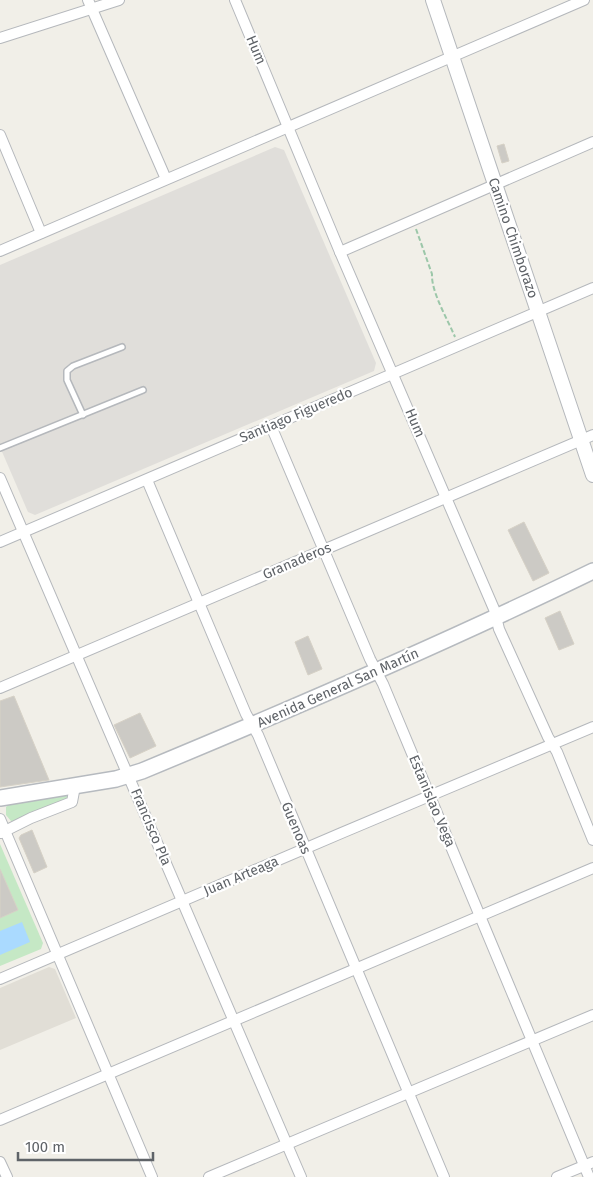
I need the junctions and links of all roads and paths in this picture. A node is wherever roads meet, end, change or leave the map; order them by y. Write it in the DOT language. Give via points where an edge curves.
graph roads {
  1 [pos="119,0"];
  2 [pos="433,0"];
  3 [pos="584,0"];
  4 [pos="235,1"];
  5 [pos="90,4"];
  6 [pos="0,38"];
  7 [pos="452,57"];
  8 [pos="288,128"];
  9 [pos="0,135"];
  10 [pos="593,142"];
  11 [pos="166,180"];
  12 [pos="495,184"];
  13 [pos="412,220"];
  14 [pos="41,233"];
  15 [pos="0,250"];
  16 [pos="340,252"];
  17 [pos="593,288"];
  18 [pos="538,312"];
  19 [pos="458,346"];
  20 [pos="122,347"];
  21 [pos="394,374"];
  22 [pos="143,390"];
  23 [pos="83,414"];
  24 [pos="271,426"];
  25 [pos="587,437"];
  26 [pos="0,448"];
  27 [pos="593,476"];
  28 [pos="0,478"];
  29 [pos="147,480"];
  30 [pos="447,498"];
  31 [pos="24,532"];
  32 [pos="0,542"];
  33 [pos="324,550"];
  34 [pos="593,571"];
  35 [pos="200,603"];
  36 [pos="496,618"];
  37 [pos="76,655"];
  38 [pos="376,672"];
  39 [pos="0,688"];
  40 [pos="252,725"];
  41 [pos="593,727"];
  42 [pos="552,744"];
  43 [pos="128,776"];
  44 [pos="76,786"];
  45 [pos="429,795"];
  46 [pos="0,798"];
  47 [pos="0,819"];
  48 [pos="3,832"];
  49 [pos="593,840"];
  50 [pos="305,850"];
  51 [pos="593,868"];
  52 [pos="182,901"];
  53 [pos="481,917"];
  54 [pos="58,954"];
  55 [pos="356,970"];
  56 [pos="0,979"];
  57 [pos="593,1015"];
  58 [pos="233,1021"];
  59 [pos="531,1040"];
  60 [pos="108,1073"];
  61 [pos="408,1093"];
  62 [pos="0,1120"];
  63 [pos="286,1144"];
  64 [pos="0,1162"];
  65 [pos="588,1164"];
  66 [pos="6,1177"];
  67 [pos="152,1177"];
  68 [pos="209,1177"];
  69 [pos="300,1177"];
  70 [pos="444,1177"];
  71 [pos="557,1177"];
  72 [pos="589,1177"];
  1 -- 5 [label="street"];
  2 -- 7 [label="street, Camino Chimborazo"];
  3 -- 7 [label="street"];
  4 -- 8 [label="street, Hum"];
  5 -- 6 [label="street"];
  5 -- 11 [label="street"];
  7 -- 8 [label="street"];
  7 -- 12 [label="street, Camino Chimborazo"];
  8 -- 11 [label="street"];
  8 -- 16 [label="street, Hum"];
  9 -- 14 [label="street"];
  10 -- 12 [label="street"];
  11 -- 14 [label="street"];
  12 -- 13 [label="street"];
  12 -- 18 [label="street, Camino Chimborazo"];
  13 -- 16 [label="street"];
  13 -- 19 [label="path" via="432,274 431,280"];
  14 -- 15 [label="street"];
  16 -- 21 [label="street, Hum"];
  17 -- 18 [label="street, Santiago Figueredo"];
  18 -- 19 [label="street, Santiago Figueredo"];
  18 -- 25 [label="street, Camino Chimborazo"];
  19 -- 21 [label="street, Santiago Figueredo"];
  20 -- 23 [label="lane" via="67,371 67,380"];
  21 -- 24 [label="street, Santiago Figueredo"];
  21 -- 30 [label="street, Hum"];
  22 -- 23 [label="lane"];
  23 -- 26 [label="lane"];
  24 -- 29 [label="street, Santiago Figueredo"];
  24 -- 33 [label="street, Estanislao Vega"];
  25 -- 27 [label="street, Camino Chimborazo"];
  25 -- 30 [label="street, Granaderos"];
  28 -- 31 [label="street, Francisco Pla"];
  29 -- 31 [label="street, Santiago Figueredo"];
  29 -- 35 [label="street, Guenoas"];
  30 -- 33 [label="street, Granaderos"];
  30 -- 36 [label="street, Hum"];
  31 -- 32 [label="street, Santiago Figueredo"];
  31 -- 37 [label="street, Francisco Pla"];
  33 -- 35 [label="street, Granaderos"];
  33 -- 38 [label="street, Estanislao Vega"];
  34 -- 36 [label="main road, Avenida General San Martín"];
  35 -- 37 [label="street, Granaderos"];
  35 -- 40 [label="street, Guenoas"];
  36 -- 38 [label="main road, Avenida General San Martín"];
  36 -- 42 [label="street, Hum"];
  37 -- 39 [label="street, Granaderos"];
  37 -- 43 [label="street, Francisco Pla"];
  38 -- 40 [label="main road, Avenida General San Martín"];
  38 -- 45 [label="street, Estanislao Vega"];
  40 -- 43 [label="main road, Avenida General San Martín"];
  40 -- 50 [label="street, Guenoas"];
  41 -- 42 [label="street, Juan Arteaga"];
  42 -- 45 [label="street, Juan Arteaga"];
  42 -- 49 [label="street, Hum"];
  43 -- 44 [label="main road, Avenida General San Martín"];
  43 -- 52 [label="street, Francisco Pla"];
  44 -- 46 [label="main road, Avenida General San Martín"];
  44 -- 48 [label="street" via="72,802"];
  45 -- 50 [label="street, Juan Arteaga"];
  45 -- 53 [label="street, Estanislao Vega"];
  47 -- 48 [label="street"];
  48 -- 54 [label="street"];
  50 -- 52 [label="street, Juan Arteaga"];
  50 -- 55 [label="street, Guenoas"];
  51 -- 53 [label="street"];
  52 -- 54 [label="street, Juan Arteaga"];
  52 -- 58 [label="street, Francisco Pla"];
  53 -- 55 [label="street"];
  53 -- 59 [label="street, Estanislao Vega"];
  54 -- 56 [label="street, Juan Arteaga"];
  54 -- 60 [label="street"];
  55 -- 58 [label="street"];
  55 -- 61 [label="street, Guenoas"];
  57 -- 59 [label="street"];
  58 -- 60 [label="street"];
  58 -- 63 [label="street, Francisco Pla"];
  59 -- 61 [label="street"];
  59 -- 65 [label="street, Estanislao Vega"];
  60 -- 62 [label="street"];
  60 -- 67 [label="street"];
  61 -- 63 [label="street"];
  61 -- 70 [label="street, Guenoas"];
  63 -- 68 [label="street"];
  63 -- 69 [label="street, Francisco Pla"];
  64 -- 66 [label="street"];
  65 -- 71 [label="street"];
  65 -- 72 [label="street, Estanislao Vega"];
}
